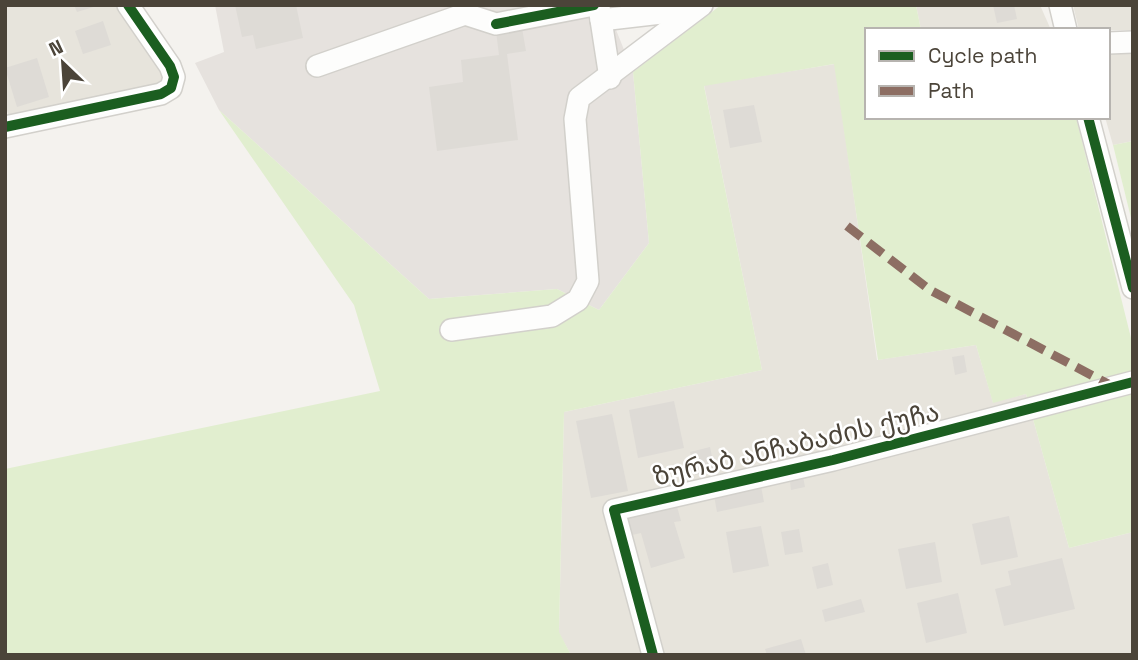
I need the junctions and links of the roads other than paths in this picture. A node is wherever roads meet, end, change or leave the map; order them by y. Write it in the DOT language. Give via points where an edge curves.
graph roads {
  1 [pos="128,5"];
  2 [pos="1060,5"];
  3 [pos="700,7"];
  4 [pos="465,10"];
  5 [pos="598,10"];
  6 [pos="1066,28"];
  7 [pos="1133,42"];
  8 [pos="1110,43"];
  9 [pos="317,66"];
  10 [pos="610,78"];
  11 [pos="1089,119"];
  12 [pos="5,127"];
  13 [pos="1133,288"];
  14 [pos="452,330"];
  15 [pos="1133,382"];
  16 [pos="653,655"];
  1 -- 12 [label="street" via="170,66 174,77 170,88 161,94"];
  2 -- 6 [label="street"];
  3 -- 5 [label="street"];
  3 -- 10 [label="street"];
  4 -- 5 [label="street" via="496,24"];
  4 -- 9 [label="street"];
  5 -- 10 [label="street"];
  7 -- 8 [label="street"];
  10 -- 14 [label="street" via="579,99 575,119 589,281 578,300 552,316"];
  11 -- 13 [label="street"];
  15 -- 16 [label="street, ზურაბ ანჩაბაძის ქუჩა" via="833,460 614,510"];
}
